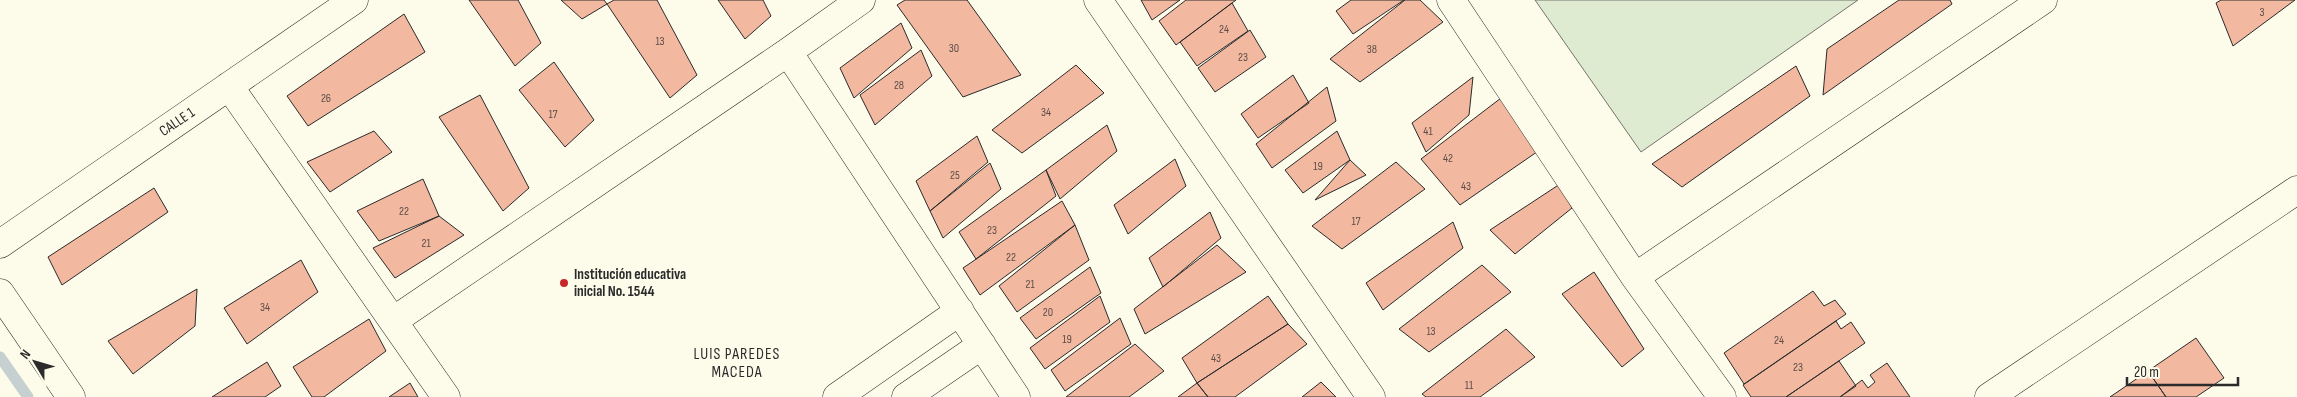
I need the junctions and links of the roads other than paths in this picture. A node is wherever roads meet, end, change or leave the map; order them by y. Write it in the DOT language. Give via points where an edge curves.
graph roads {
  1 [pos="354,0"];
  2 [pos="861,0"];
  3 [pos="1098,0"];
  4 [pos="1451,0"];
  5 [pos="2035,2"];
  6 [pos="788,52"];
  7 [pos="230,86"];
  8 [pos="2297,190"];
  9 [pos="0,244"];
  10 [pos="1635,277"];
  11 [pos="0,293"];
  12 [pos="960,312"];
  13 [pos="393,321"];
  14 [pos="982,345"];
  15 [pos="71,397"];
  16 [pos="446,397"];
  17 [pos="837,397"];
  18 [pos="906,397"];
  19 [pos="1016,397"];
  20 [pos="1371,397"];
  21 [pos="1722,397"];
  22 [pos="1989,397"];
  1 -- 7 [label="street, CALLE 1"];
  2 -- 6 [label="street"];
  3 -- 20 [label="street"];
  4 -- 10 [label="street"];
  5 -- 10 [label="street"];
  6 -- 12 [label="street"];
  6 -- 13 [label="street"];
  7 -- 9 [label="street, CALLE 1"];
  7 -- 13 [label="street"];
  8 -- 22 [label="street"];
  10 -- 21 [label="street"];
  11 -- 15 [label="street"];
  12 -- 14 [label="street"];
  12 -- 17 [label="street"];
  13 -- 16 [label="street"];
  14 -- 18 [label="street"];
  14 -- 19 [label="street"];
}
